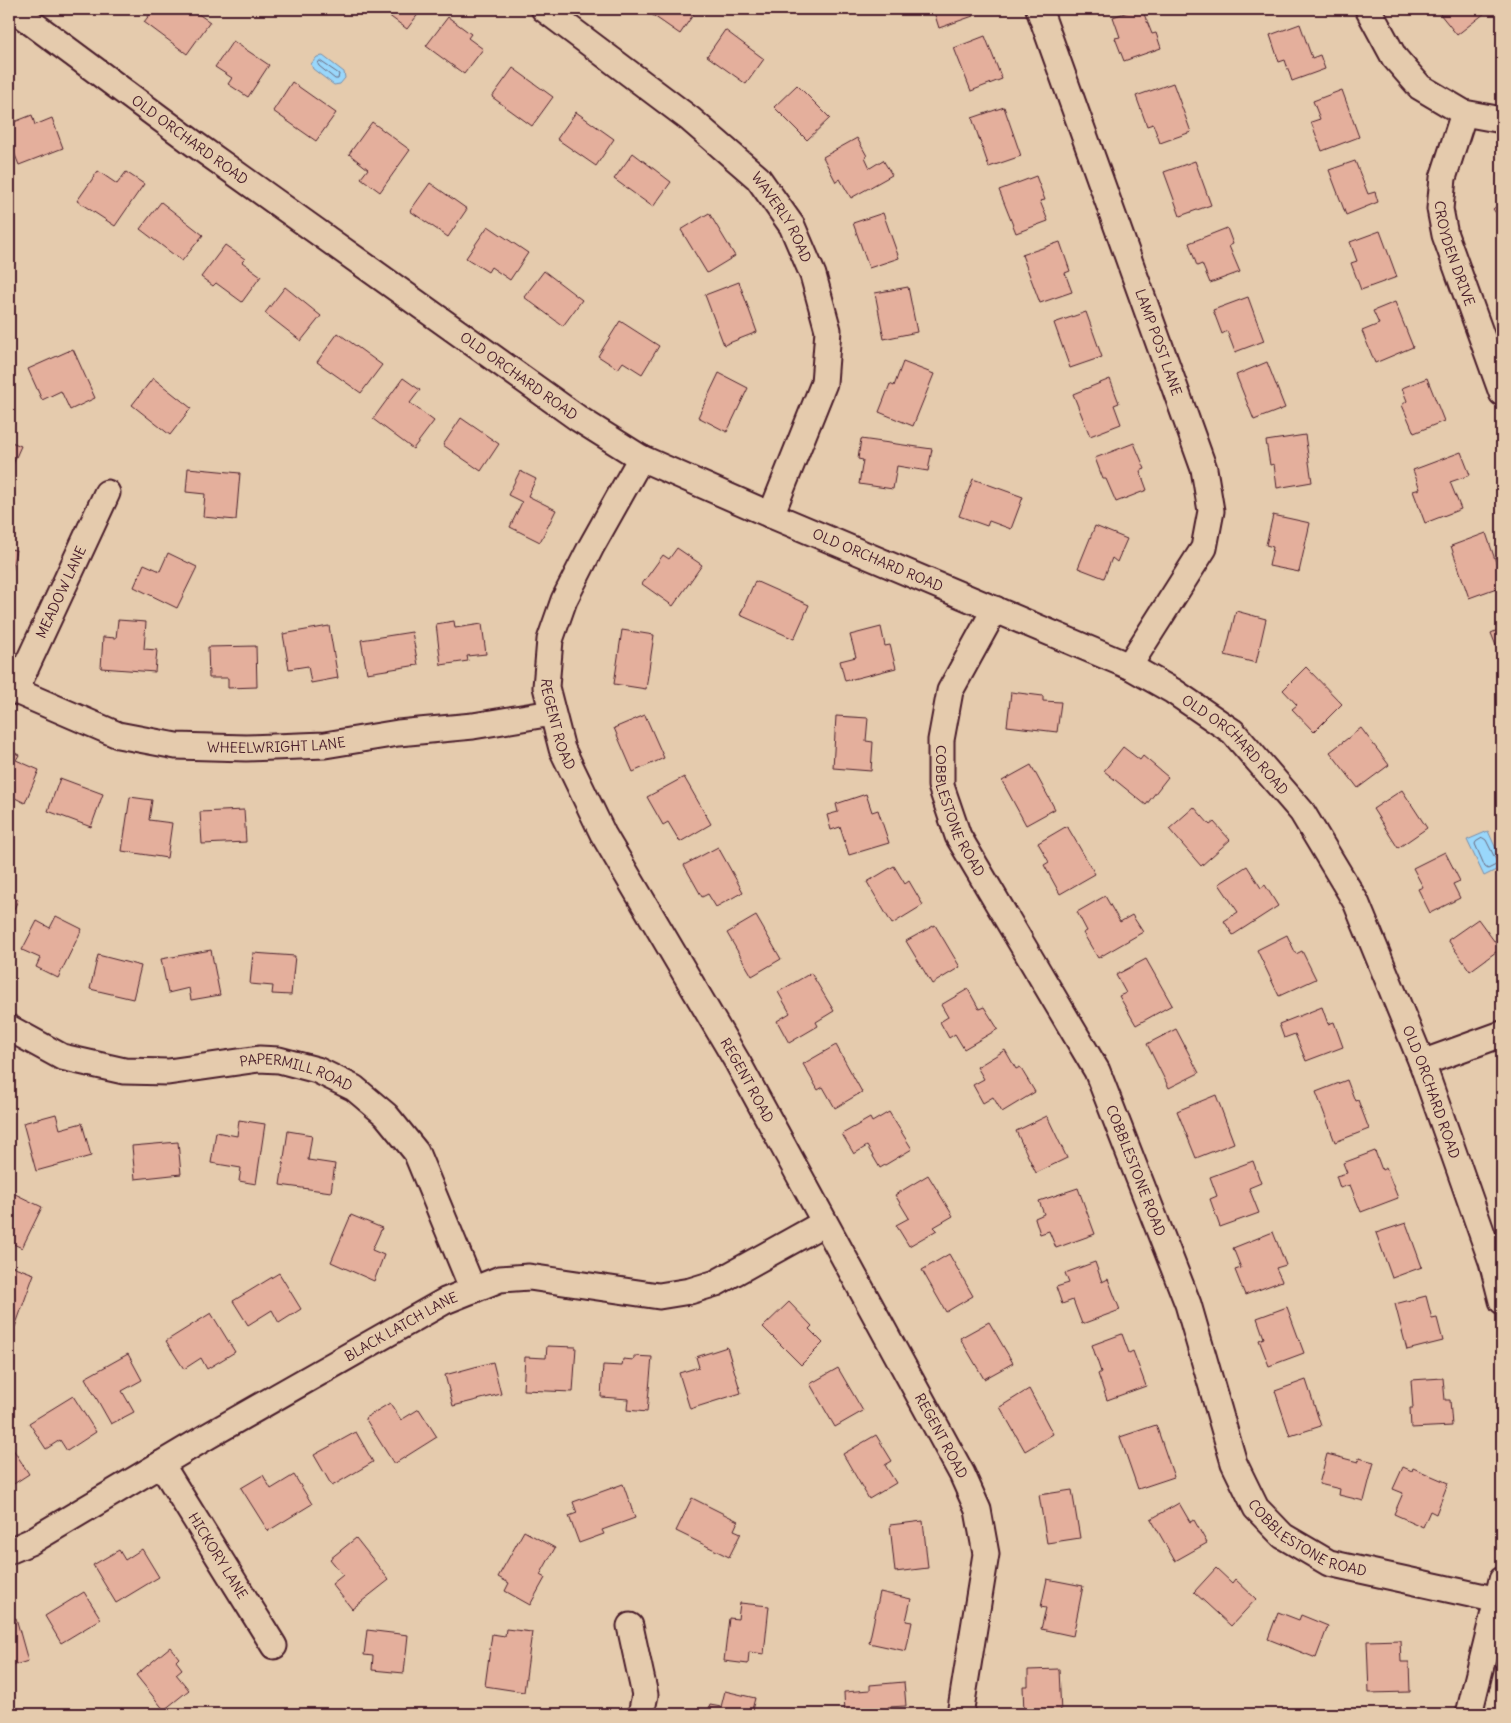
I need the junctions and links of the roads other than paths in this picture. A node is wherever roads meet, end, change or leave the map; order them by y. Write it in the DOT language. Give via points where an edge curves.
graph roads {
  1 [pos="13,9"];
  2 [pos="544,9"];
  3 [pos="1039,9"];
  4 [pos="1368,9"];
  5 [pos="1464,113"];
  6 [pos="1502,120"];
  7 [pos="1502,393"];
  8 [pos="641,458"];
  9 [pos="107,493"];
  10 [pos="771,515"];
  11 [pos="995,609"];
  12 [pos="1129,666"];
  13 [pos="12,690"];
  14 [pos="552,713"];
  15 [pos="9,1028"];
  16 [pos="1502,1034"];
  17 [pos="1422,1063"];
  18 [pos="824,1222"];
  19 [pos="473,1290"];
  20 [pos="1502,1301"];
  21 [pos="161,1464"];
  22 [pos="9,1551"];
  23 [pos="1500,1590"];
  24 [pos="630,1626"];
  25 [pos="274,1646"];
  26 [pos="641,1714"];
  27 [pos="963,1714"];
  28 [pos="1469,1714"];
  1 -- 8 [label="street, OLD ORCHARD ROAD" via="571,413"];
  2 -- 10 [label="street, WAVERLY ROAD" via="690,119 751,171 792,226 813,275 828,330 824,383"];
  3 -- 12 [label="street, LAMP POST LANE" via="1204,469 1211,511 1204,548"];
  4 -- 5 [label="street" via="1394,57 1420,87"];
  5 -- 6 [label="street"];
  5 -- 7 [label="street, CROYDEN DRIVE" via="1443,178 1440,209 1445,235"];
  8 -- 10 [label="street, OLD ORCHARD ROAD"];
  8 -- 14 [label="street, REGENT ROAD" via="564,600 550,640 546,687"];
  9 -- 13 [label="street, MEADOW LANE"];
  10 -- 11 [label="street, OLD ORCHARD ROAD"];
  11 -- 12 [label="street, OLD ORCHARD ROAD"];
  11 -- 23 [label="street, COBBLESTONE ROAD" via="950,691 940,740 941,786 958,836 1097,1071 1188,1304 1234,1463 1256,1508 1283,1536 1329,1563"];
  12 -- 17 [label="street, OLD ORCHARD ROAD" via="1173,691 1232,732 1302,812 1356,902"];
  13 -- 14 [label="street, WHEELWRIGHT LANE" via="118,735 176,746 325,745"];
  14 -- 18 [label="street, REGENT ROAD" via="562,749 603,834 738,1063"];
  15 -- 19 [label="street, PAPERMILL ROAD" via="62,1057 124,1071 168,1072 259,1059 279,1060 317,1070 354,1088 386,1115 416,1152"];
  16 -- 17 [label="street"];
  17 -- 20 [label="street, OLD ORCHARD ROAD" via="1492,1262"];
  18 -- 19 [label="street, BLACK LATCH LANE" via="716,1283 690,1292 659,1296 529,1277 500,1279"];
  18 -- 27 [label="street, REGENT ROAD" via="962,1474 978,1510 986,1554 961,1708"];
  19 -- 21 [label="street, BLACK LATCH LANE" via="445,1301"];
  21 -- 22 [label="street, BLACK LATCH LANE" via="30,1542"];
  21 -- 25 [label="street, HICKORY LANE"];
  23 -- 28 [label="street"];
  24 -- 26 [label="street" via="645,1695"];
}
